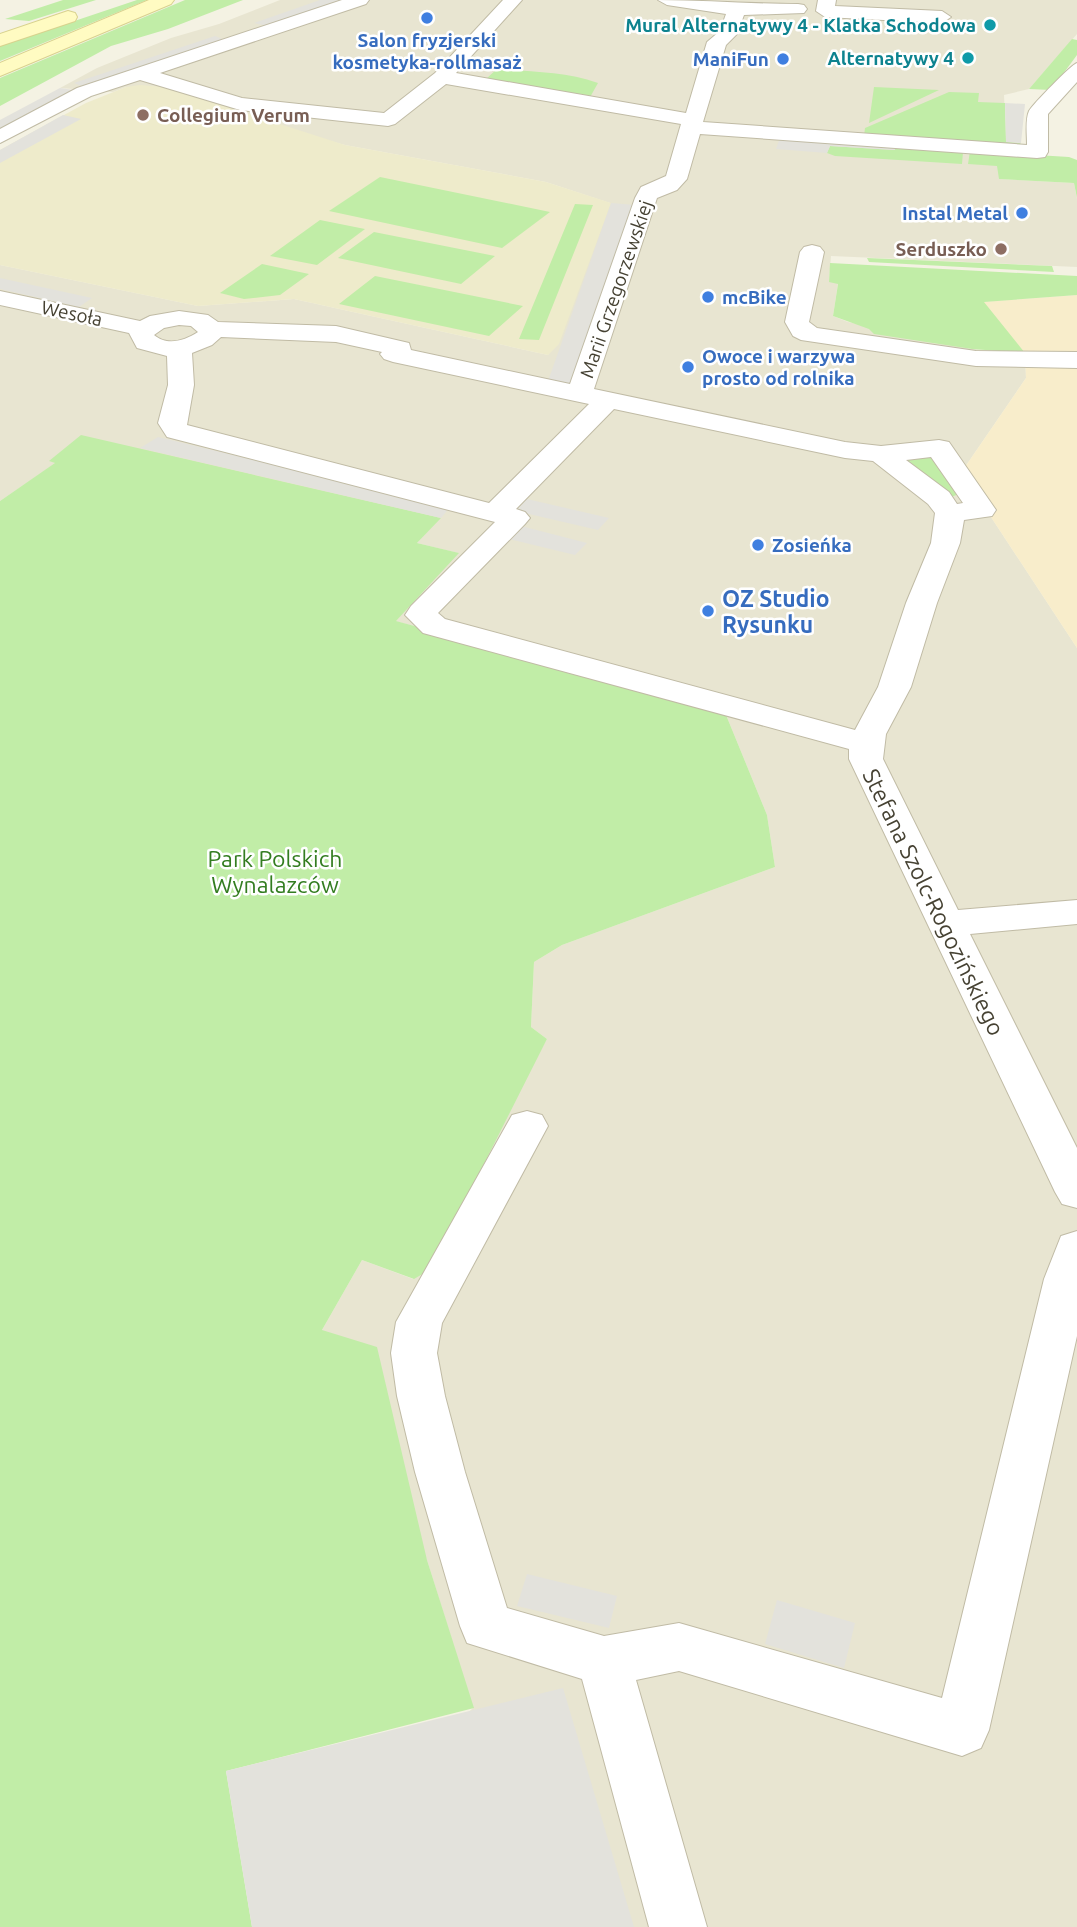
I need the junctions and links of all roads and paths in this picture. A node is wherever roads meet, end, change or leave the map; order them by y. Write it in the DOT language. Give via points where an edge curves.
graph roads {
  1 [pos="165,0"];
  2 [pos="360,0"];
  3 [pos="513,0"];
  4 [pos="667,0"];
  5 [pos="826,5"];
  6 [pos="798,9"];
  7 [pos="737,10"];
  8 [pos="82,12"];
  9 [pos="942,17"];
  10 [pos="0,40"];
  11 [pos="1077,69"];
  12 [pos="0,70"];
  13 [pos="141,74"];
  14 [pos="442,77"];
  15 [pos="691,123"];
  16 [pos="0,137"];
  17 [pos="812,252"];
  18 [pos="0,298"];
  19 [pos="144,329"];
  20 [pos="211,329"];
  21 [pos="179,348"];
  22 [pos="1077,360"];
  23 [pos="579,395"];
  24 [pos="607,401"];
  25 [pos="881,454"];
  26 [pos="954,496"];
  27 [pos="495,513"];
  28 [pos="864,743"];
  29 [pos="1077,912"];
  30 [pos="945,924"];
  31 [pos="527,1126"];
  32 [pos="1077,1192"];
  33 [pos="1072,1264"];
  34 [pos="604,1661"];
  35 [pos="678,1927"];
  1 -- 12 [label="main road"];
  2 -- 13 [label="street"];
  3 -- 14 [label="street"];
  4 -- 7 [label="street"];
  5 -- 9 [label="street"];
  6 -- 7 [label="street"];
  7 -- 15 [label="street, Marii Grzegorzewskiej" via="729,34 717,42"];
  8 -- 10 [label="main road"];
  11 -- 15 [label="street" via="1038,114 1037,152"];
  13 -- 14 [label="street" via="240,104 388,120"];
  13 -- 16 [label="street" via="84,92"];
  14 -- 15 [label="street"];
  15 -- 23 [label="street, Marii Grzegorzewskiej" via="676,179 646,198"];
  17 -- 22 [label="street" via="797,322 810,335 980,359"];
  18 -- 19 [label="street, Wesoła"];
  19 -- 20 [label="street, Wesoła" via="162,320 187,318"];
  19 -- 21 [label="street, Wesoła" via="144,341"];
  20 -- 21 [label="street" via="203,341"];
  20 -- 23 [label="street, Marii Grzegorzewskiej" via="349,336 400,348 393,354"];
  21 -- 27 [label="street" via="181,386 172,423 177,431"];
  23 -- 24 [label="street"];
  24 -- 25 [label="street"];
  24 -- 27 [label="street"];
  25 -- 26 [label="street" via="939,498"];
  25 -- 26 [label="street" via="939,448"];
  26 -- 28 [label="street, Stefana Szolc-Rogozińskiego" via="948,540 888,702"];
  27 -- 28 [label="street" via="515,518 426,606 421,615 427,622"];
  28 -- 30 [label="street, Stefana Szolc-Rogozińskiego" via="866,758"];
  29 -- 30 [label="street"];
  30 -- 32 [label="street, Stefana Szolc-Rogozińskiego"];
  31 -- 34 [label="street" via="419,1322 414,1353 440,1472 486,1626"];
  33 -- 34 [label="street" via="962,1730 679,1647"];
  34 -- 35 [label="street"];
}
